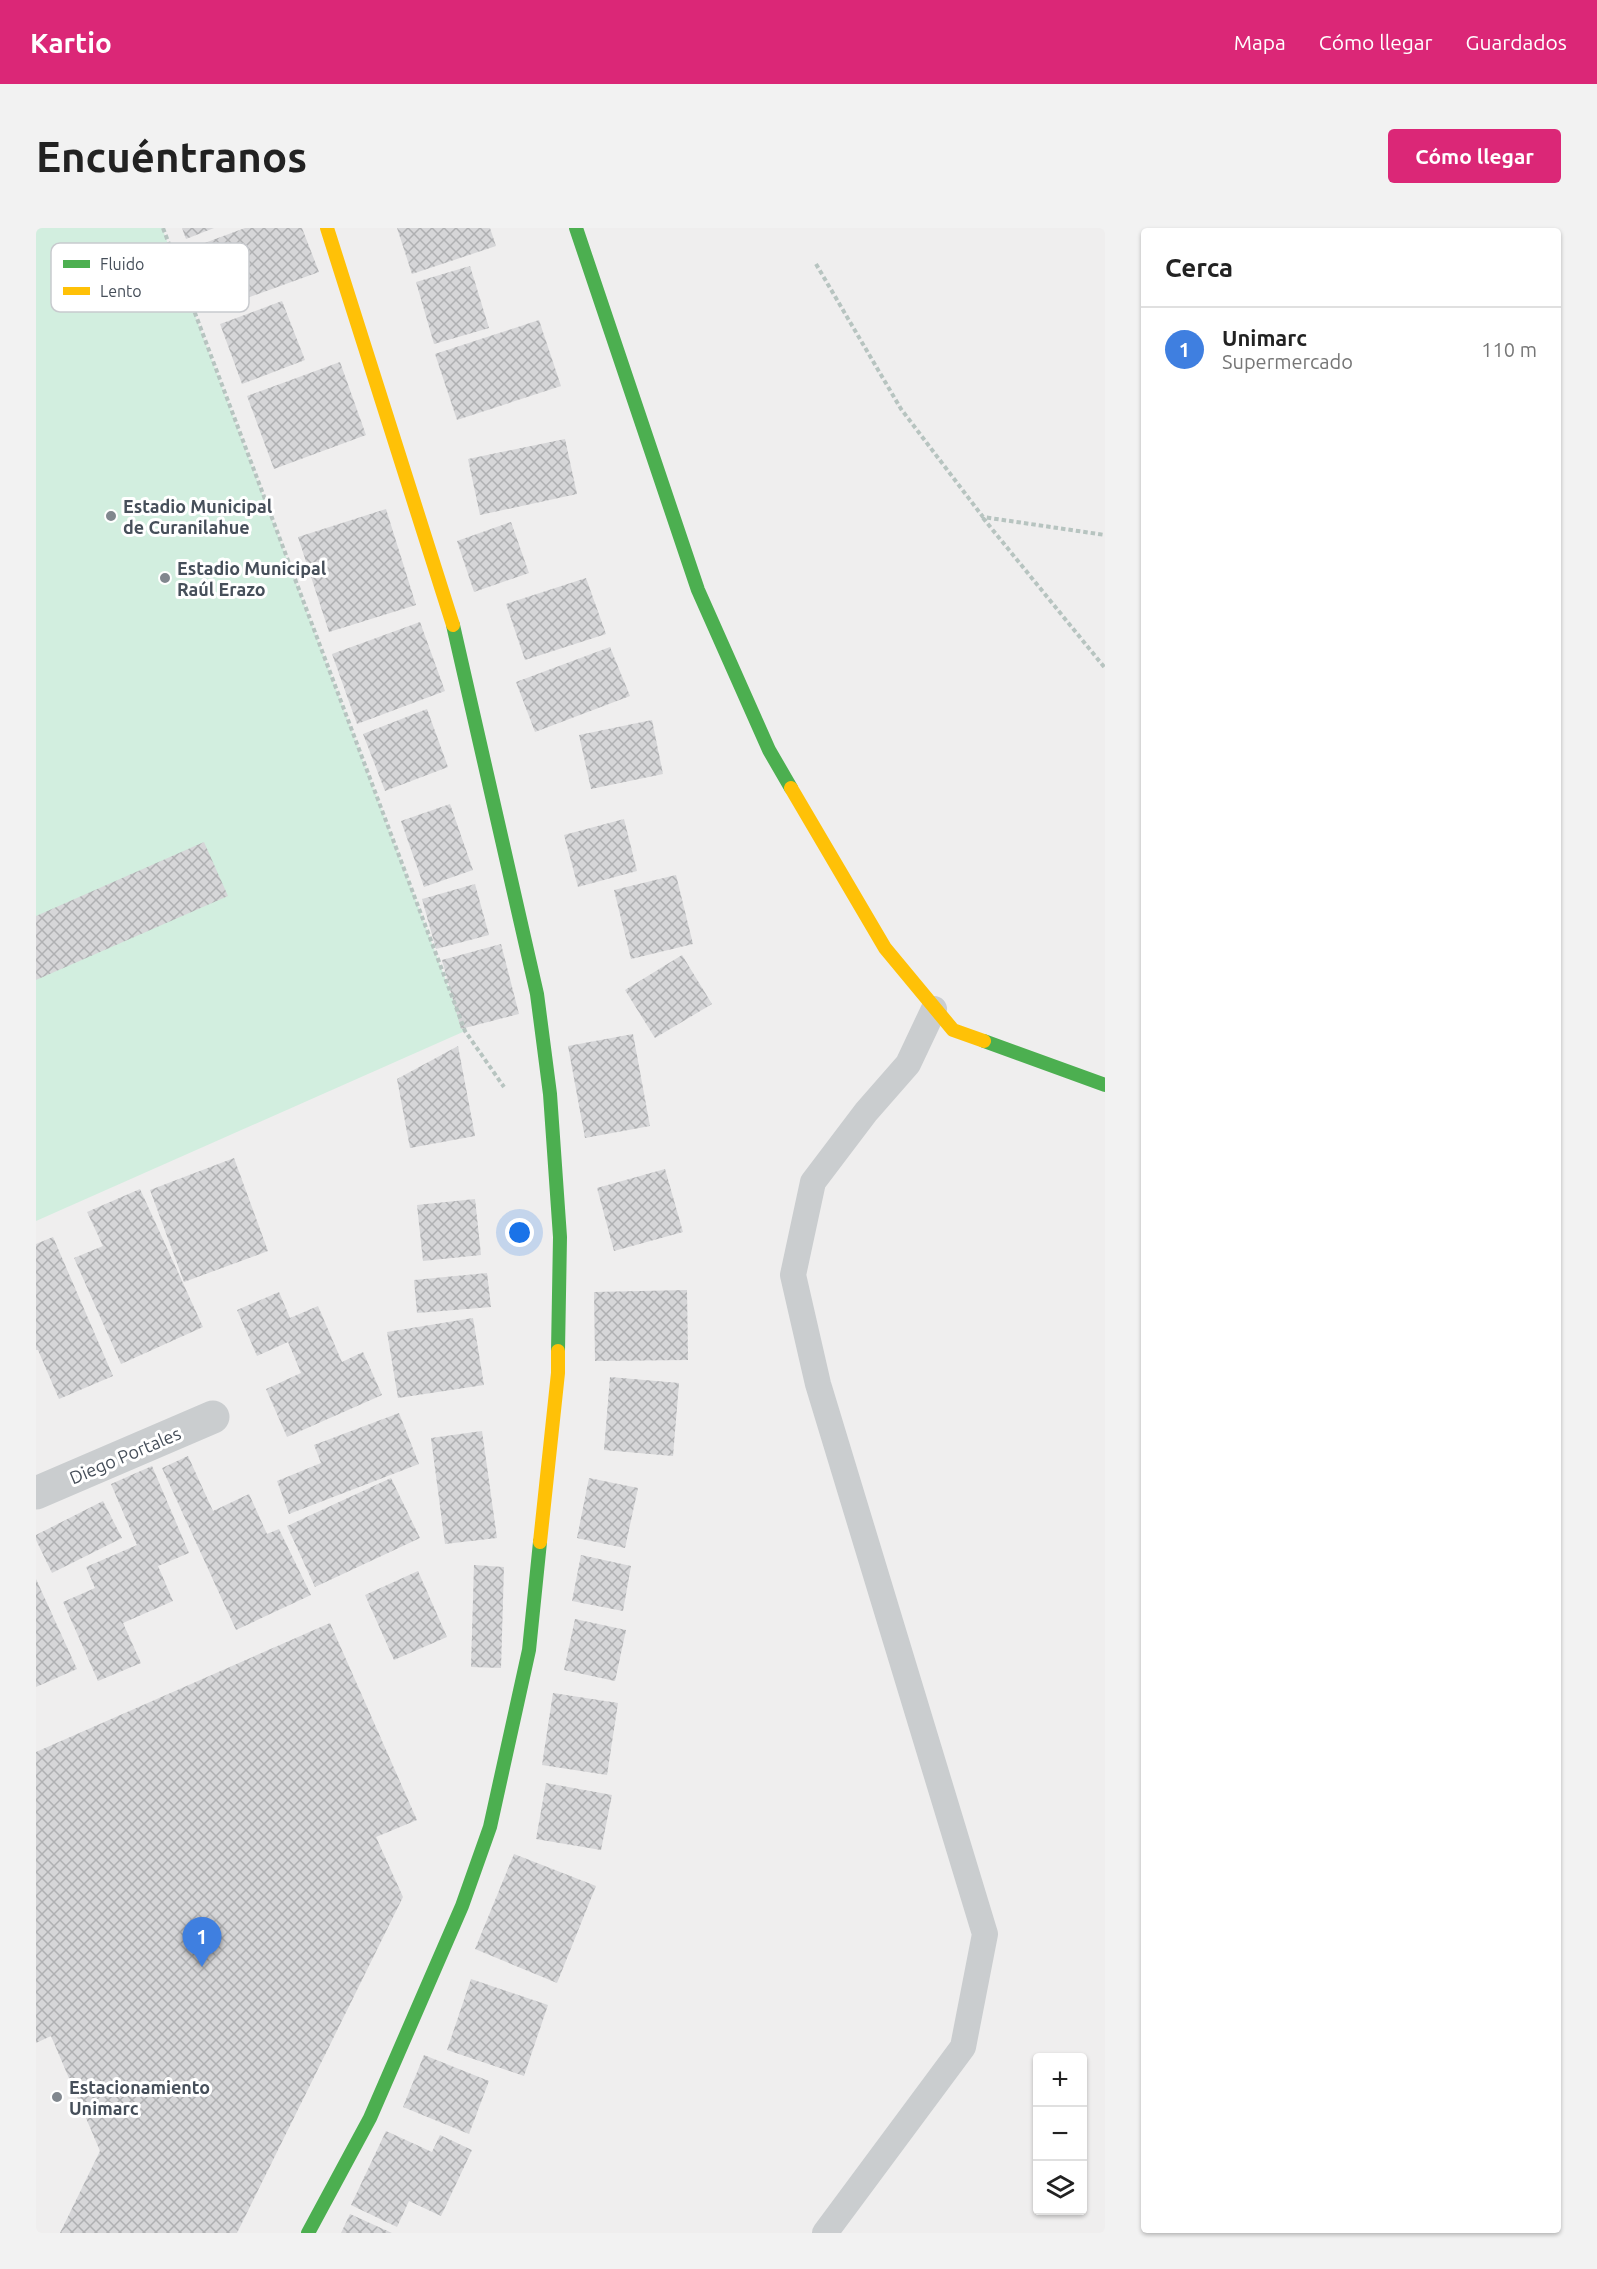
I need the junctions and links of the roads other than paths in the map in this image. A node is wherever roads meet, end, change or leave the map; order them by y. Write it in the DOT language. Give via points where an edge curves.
graph roads {
  1 [pos="327,228"];
  2 [pos="576,228"];
  3 [pos="934,1009"];
  4 [pos="1105,1085"];
  5 [pos="213,1417"];
  6 [pos="36,1493"];
  7 [pos="308,2233"];
  8 [pos="825,2233"];
  1 -- 7 [label="street" via="452,619 537,994 550,1094 560,1237 558,1373 529,1650 490,1827 462,1906 370,2118"];
  2 -- 3 [label="street" via="698,590 769,750 885,948"];
  3 -- 4 [label="street" via="952,1030"];
  3 -- 8 [label="lane" via="908,1064 813,1182 793,1275 818,1384 985,1934 963,2047"];
  5 -- 6 [label="street, Diego Portales"];
}
